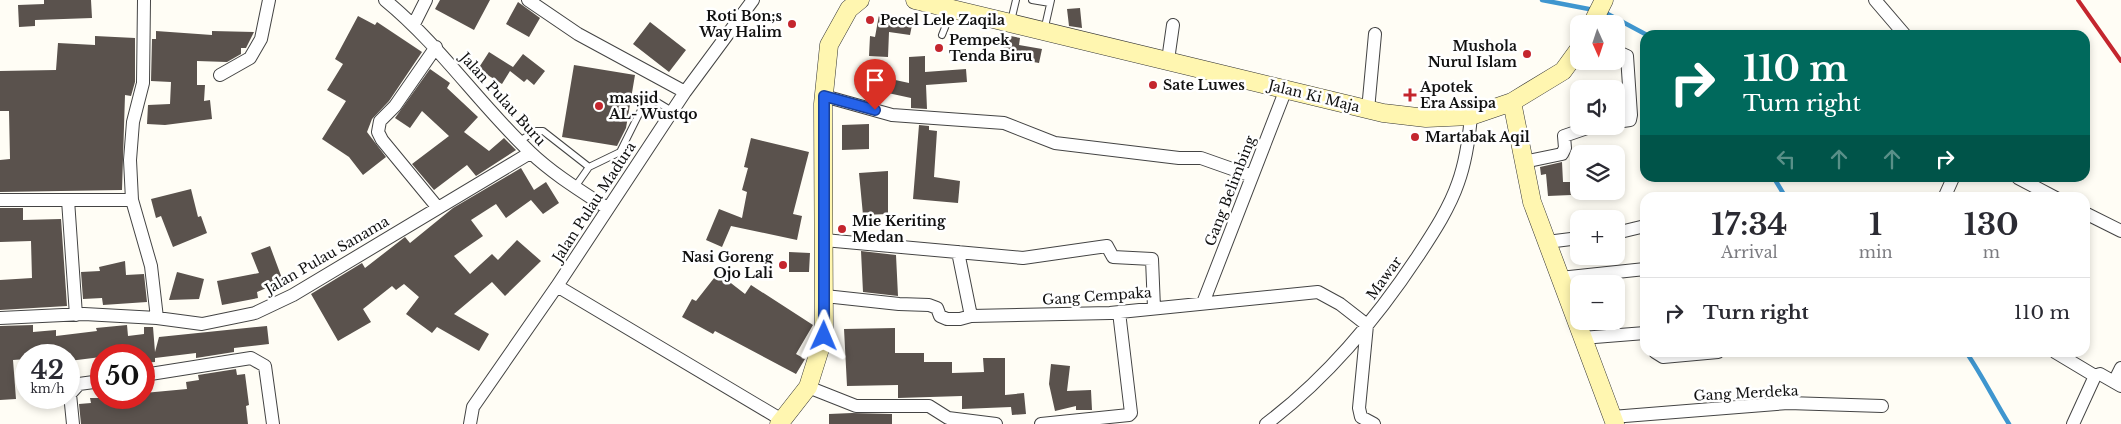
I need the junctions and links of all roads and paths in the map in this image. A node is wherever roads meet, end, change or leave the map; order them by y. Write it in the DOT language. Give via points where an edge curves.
graph roads {
  1 [pos="144,0"];
  2 [pos="269,0"];
  3 [pos="386,0"];
  4 [pos="426,0"];
  5 [pos="528,0"];
  6 [pos="753,0"];
  7 [pos="860,0"];
  8 [pos="916,0"];
  9 [pos="1016,0"];
  10 [pos="1032,0"];
  11 [pos="1604,0"];
  12 [pos="1875,0"];
  13 [pos="1050,2"];
  14 [pos="952,9"];
  15 [pos="1596,15"];
  16 [pos="1010,23"];
  17 [pos="414,24"];
  18 [pos="1173,25"];
  19 [pos="1901,30"];
  20 [pos="1044,31"];
  21 [pos="1375,34"];
  22 [pos="942,35"];
  23 [pos="436,47"];
  24 [pos="1625,55"];
  25 [pos="1168,60"];
  26 [pos="1570,61"];
  27 [pos="220,75"];
  28 [pos="1286,89"];
  29 [pos="685,92"];
  30 [pos="824,96"];
  31 [pos="1512,102"];
  32 [pos="1368,110"];
  33 [pos="672,111"];
  34 [pos="1471,116"];
  35 [pos="1625,121"];
  36 [pos="1570,134"];
  37 [pos="519,141"];
  38 [pos="530,153"];
  39 [pos="1524,162"];
  40 [pos="589,167"];
  41 [pos="1252,176"];
  42 [pos="2026,182"];
  43 [pos="575,186"];
  44 [pos="2045,192"];
  45 [pos="0,200"];
  46 [pos="68,200"];
  47 [pos="132,200"];
  48 [pos="438,208"];
  49 [pos="607,208"];
  50 [pos="2090,216"];
  51 [pos="1640,227"];
  52 [pos="1625,231"];
  53 [pos="2121,231"];
  54 [pos="1570,239"];
  55 [pos="824,240"];
  56 [pos="1547,242"];
  57 [pos="958,252"];
  58 [pos="1640,270"];
  59 [pos="1560,278"];
  60 [pos="557,286"];
  61 [pos="825,296"];
  62 [pos="1203,303"];
  63 [pos="1154,308"];
  64 [pos="1119,312"];
  65 [pos="76,315"];
  66 [pos="971,316"];
  67 [pos="0,318"];
  68 [pos="156,318"];
  69 [pos="1367,325"];
  70 [pos="1640,333"];
  71 [pos="1582,338"];
  72 [pos="2063,357"];
  73 [pos="2121,368"];
  74 [pos="155,373"];
  75 [pos="2095,376"];
  76 [pos="90,382"];
  77 [pos="2118,384"];
  78 [pos="808,387"];
  79 [pos="1882,406"];
  80 [pos="1613,420"];
  81 [pos="780,422"];
  82 [pos="73,424"];
  83 [pos="273,424"];
  84 [pos="470,424"];
  85 [pos="996,424"];
  86 [pos="1041,424"];
  87 [pos="1267,424"];
  88 [pos="1374,424"];
  89 [pos="2073,424"];
  1 -- 47 [label="street" via="144,83 133,122 130,160"];
  2 -- 27 [label="street" via="262,39 250,58"];
  3 -- 17 [label="street, Jalan Pulau Buru"];
  4 -- 17 [label="street"];
  5 -- 29 [label="street" via="578,34"];
  6 -- 29 [label="street, Jalan Pulau Madura"];
  7 -- 30 [label="main road" via="849,9 829,45"];
  8 -- 14 [label="main road, Jalan Ki Maja"];
  9 -- 16 [label="lane"];
  10 -- 13 [label="lane"];
  11 -- 15 [label="main road"];
  12 -- 19 [label="street"];
  13 -- 20 [label="lane"];
  14 -- 16 [label="main road, Jalan Ki Maja"];
  14 -- 22 [label="lane"];
  16 -- 20 [label="main road, Jalan Ki Maja"];
  17 -- 23 [label="street, Jalan Pulau Buru"];
  18 -- 25 [label="street"];
  20 -- 25 [label="main road, Jalan Ki Maja"];
  21 -- 32 [label="street"];
  23 -- 37 [label="street, Jalan Pulau Buru"];
  23 -- 48 [label="street" via="380,122 378,132"];
  24 -- 35 [label="street" via="1631,115 1630,120"];
  25 -- 28 [label="main road, Jalan Ki Maja"];
  26 -- 31 [label="main road, Jalan Ki Maja" via="1563,71"];
  28 -- 32 [label="main road, Jalan Ki Maja"];
  28 -- 41 [label="street, Gang Belimbing"];
  29 -- 33 [label="street, Jalan Pulau Madura"];
  30 -- 41 [label="street" via="892,115 1004,123 1055,143 1201,158"];
  30 -- 55 [label="main road"];
  31 -- 34 [label="main road, Jalan Ki Maja"];
  31 -- 39 [label="main road"];
  32 -- 34 [label="main road, Jalan Ki Maja" via="1426,118"];
  33 -- 40 [label="lane" via="652,99 646,100 620,152"];
  33 -- 49 [label="street, Jalan Pulau Madura"];
  34 -- 69 [label="street, Mawar" via="1469,143 1458,184 1440,222"];
  36 -- 39 [label="street" via="1564,136 1562,154"];
  37 -- 38 [label="street, Jalan Pulau Buru"];
  37 -- 40 [label="lane" via="536,131 543,131"];
  38 -- 43 [label="street, Jalan Pulau Buru"];
  38 -- 48 [label="street, Jalan Pulau Sanama"];
  39 -- 56 [label="main road" via="1532,202"];
  40 -- 43 [label="lane"];
  41 -- 62 [label="street, Gang Belimbing"];
  42 -- 44 [label="street"];
  43 -- 49 [label="street, Jalan Pulau Buru"];
  45 -- 46 [label="street"];
  46 -- 47 [label="street"];
  46 -- 65 [label="street"];
  47 -- 68 [label="street" via="151,266"];
  48 -- 68 [label="street, Jalan Pulau Sanama" via="293,295 256,313 202,324"];
  49 -- 60 [label="street, Jalan Pulau Madura"];
  50 -- 53 [label="street"];
  51 -- 52 [label="street"];
  54 -- 56 [label="street"];
  55 -- 57 [label="street"];
  55 -- 61 [label="main road"];
  56 -- 59 [label="main road"];
  57 -- 63 [label="street" via="1022,258 1107,246 1113,257 1152,259"];
  57 -- 66 [label="street"];
  58 -- 59 [label="street"];
  59 -- 71 [label="main road"];
  60 -- 81 [label="street"];
  60 -- 84 [label="street, Jalan Pulau Madura" via="472,407"];
  61 -- 66 [label="street, Gang Cempaka" via="929,305 937,308 940,316 947,319"];
  61 -- 78 [label="main road" via="824,336"];
  62 -- 63 [label="street, Gang Cempaka"];
  62 -- 69 [label="street, Gang Cempaka" via="1318,292"];
  63 -- 64 [label="street, Gang Cempaka"];
  64 -- 66 [label="street, Gang Cempaka"];
  64 -- 86 [label="street" via="1129,415"];
  65 -- 67 [label="street, Jalan Pulau Sanama"];
  65 -- 68 [label="street, Jalan Pulau Sanama"];
  69 -- 87 [label="street, Mawar" via="1287,408"];
  69 -- 88 [label="street" via="1359,408 1361,417"];
  70 -- 71 [label="street"];
  71 -- 80 [label="main road"];
  72 -- 75 [label="street"];
  73 -- 77 [label="street"];
  74 -- 83 [label="street" via="252,358 265,366"];
  75 -- 77 [label="street" via="2100,374"];
  75 -- 89 [label="street"];
  76 -- 82 [label="street" via="79,384 70,394"];
  78 -- 81 [label="main road"];
  78 -- 85 [label="street" via="856,406 929,406 948,418"];
  79 -- 80 [label="street, Gang Merdeka" via="1788,404"];
}
